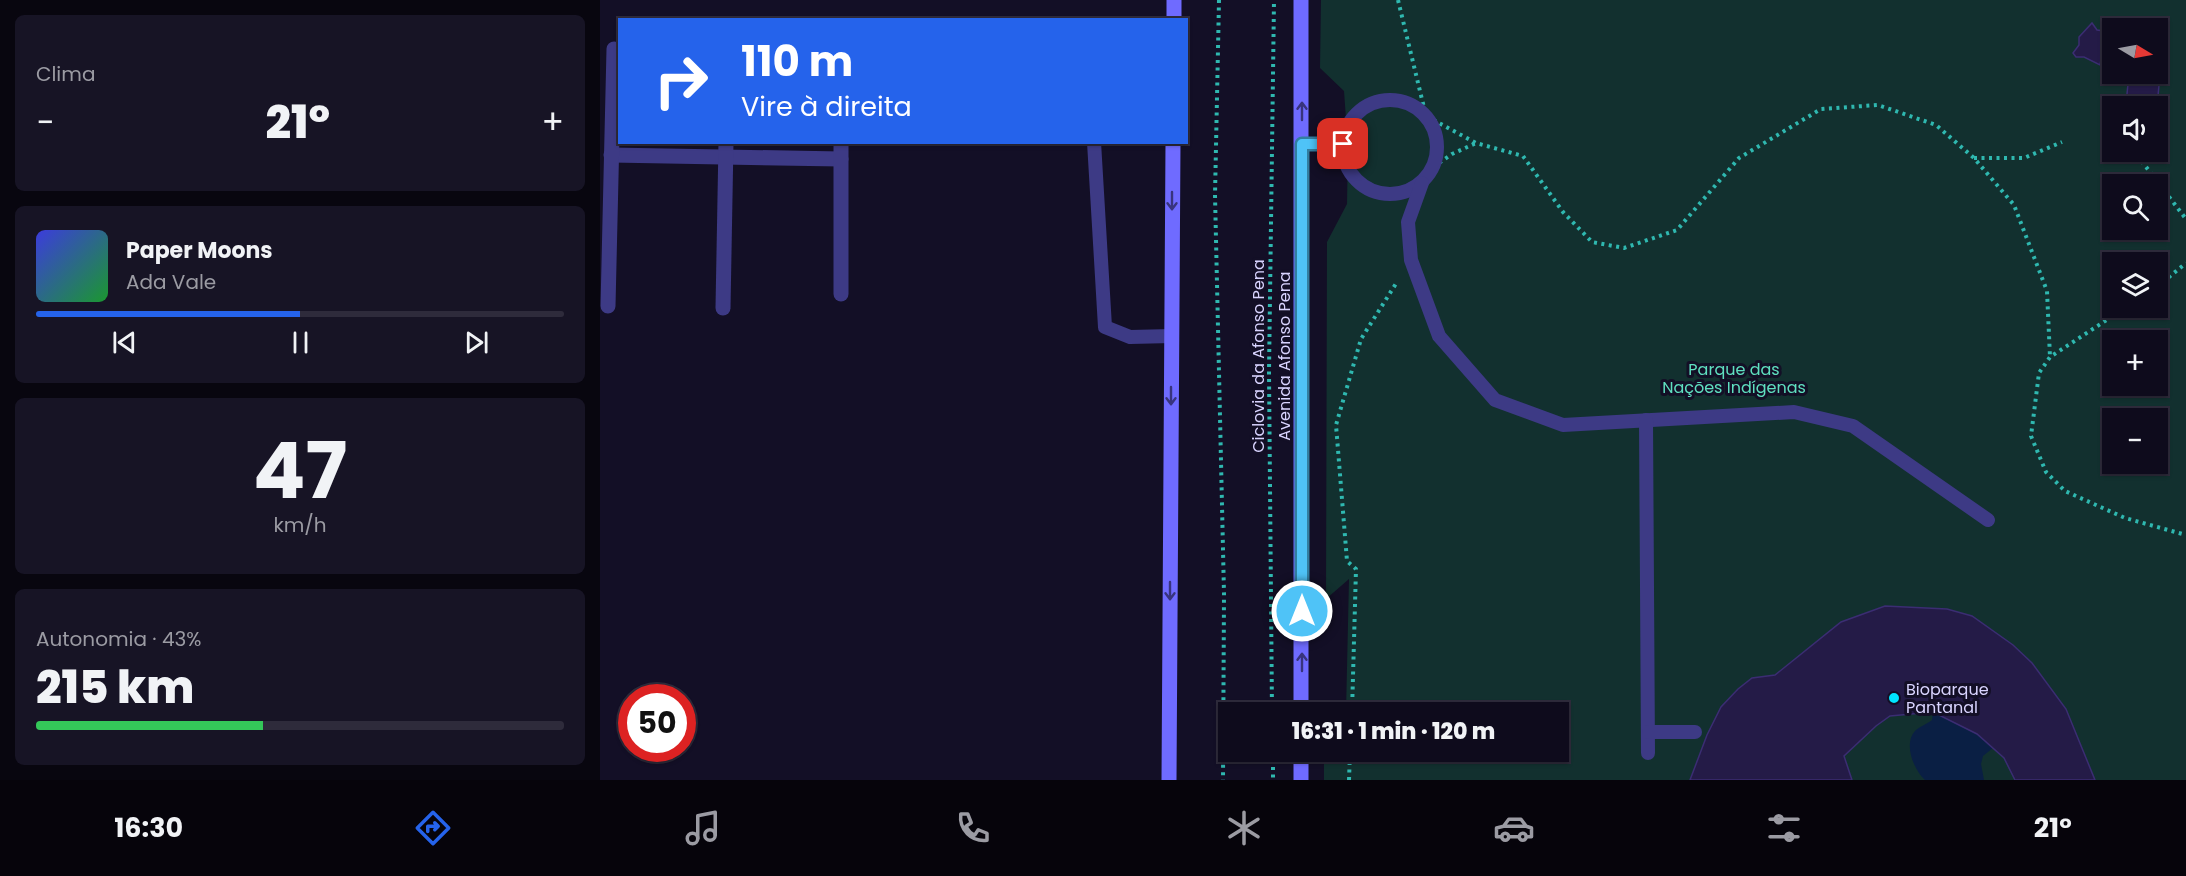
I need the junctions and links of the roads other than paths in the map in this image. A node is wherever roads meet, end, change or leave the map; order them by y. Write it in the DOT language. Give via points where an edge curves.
graph roads {
  1 [pos="1174,0"];
  2 [pos="1301,0"];
  3 [pos="1174,18"];
  4 [pos="614,49"];
  5 [pos="606,119"];
  6 [pos="841,144"];
  7 [pos="1094,144"];
  8 [pos="1173,144"];
  9 [pos="1302,144"];
  10 [pos="1343,144"];
  11 [pos="726,150"];
  12 [pos="611,155"];
  13 [pos="841,159"];
  14 [pos="1422,183"];
  15 [pos="841,294"];
  16 [pos="608,306"];
  17 [pos="723,308"];
  18 [pos="1172,336"];
  19 [pos="1646,420"];
  20 [pos="1988,520"];
  21 [pos="1301,702"];
  22 [pos="1649,732"];
  23 [pos="1695,732"];
  24 [pos="1648,753"];
  25 [pos="1301,762"];
  26 [pos="1169,780"];
  27 [pos="1301,780"];
  1 -- 3 [label="main road"];
  9 -- 2 [label="main road, Avenida Afonso Pena, one-way"];
  4 -- 5 [label="street"];
  5 -- 12 [label="street"];
  6 -- 13 [label="street"];
  7 -- 18 [label="lane" via="1105,327 1130,337"];
  8 -- 18 [label="main road, one-way"];
  9 -- 10 [label="lane"];
  21 -- 9 [label="main road, Avenida Afonso Pena, one-way"];
  10 -- 14 [label="lane" via="1346,163 1355,178 1370,190 1387,194 1406,192"];
  10 -- 14 [label="lane" via="1348,126 1359,112 1375,102 1411,104 1426,116 1435,132 1433,168"];
  11 -- 12 [label="street"];
  11 -- 13 [label="street"];
  11 -- 17 [label="street"];
  12 -- 16 [label="street"];
  13 -- 15 [label="street"];
  14 -- 19 [label="lane" via="1408,222 1411,260 1439,336 1495,400 1563,425"];
  18 -- 26 [label="main road, one-way"];
  19 -- 20 [label="lane" via="1794,412 1853,426"];
  19 -- 22 [label="lane"];
  22 -- 23 [label="lane"];
  22 -- 24 [label="lane"];
  25 -- 27 [label="main road"];
}
